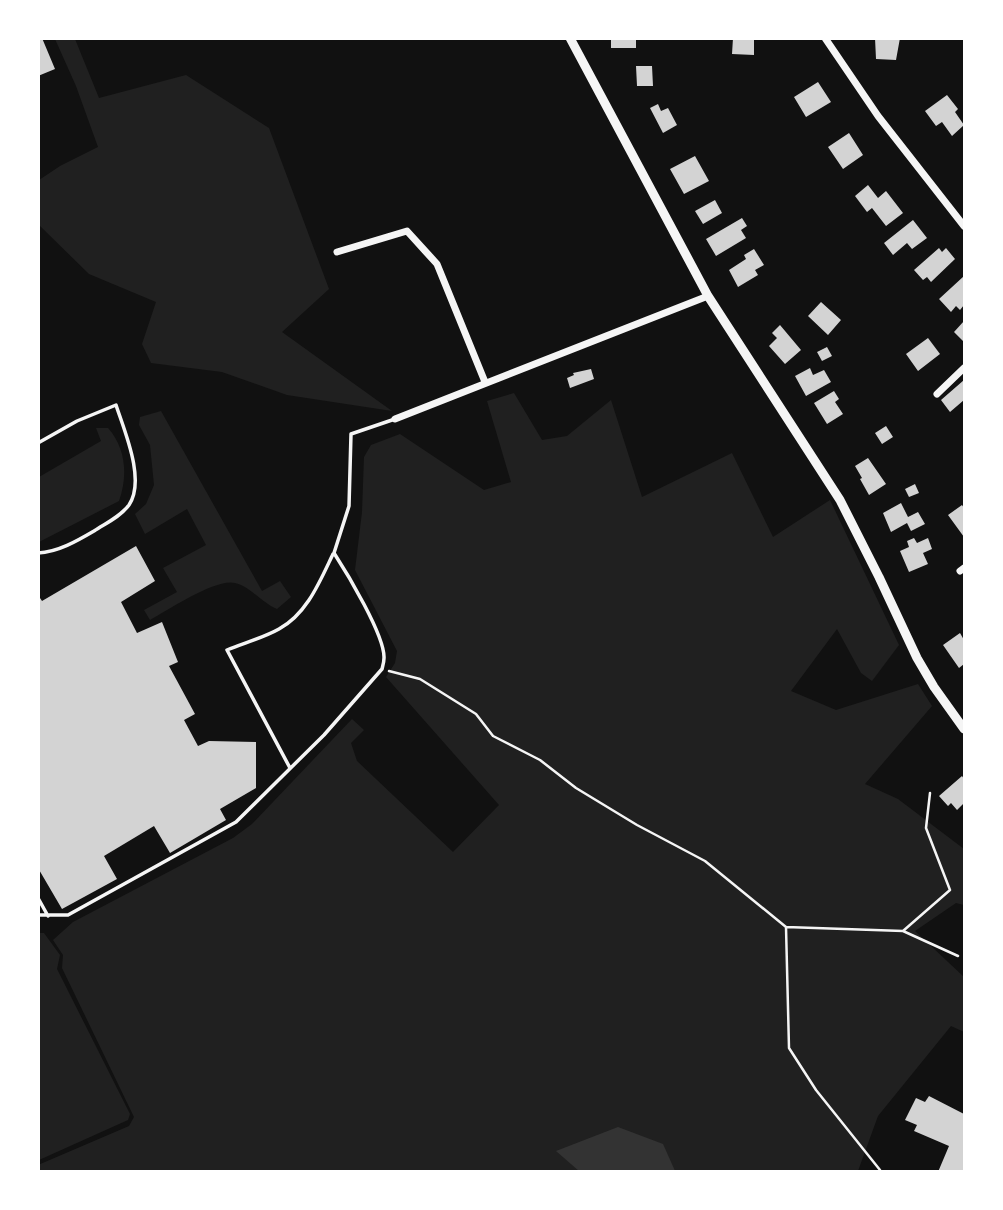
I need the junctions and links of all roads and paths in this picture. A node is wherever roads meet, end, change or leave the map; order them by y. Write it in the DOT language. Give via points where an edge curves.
graph roads {
  1 [pos="570,38"];
  2 [pos="825,38"];
  3 [pos="964,226"];
  4 [pos="337,253"];
  5 [pos="708,296"];
  6 [pos="964,368"];
  7 [pos="485,382"];
  8 [pos="937,394"];
  9 [pos="395,419"];
  10 [pos="38,443"];
  11 [pos="38,553"];
  12 [pos="334,553"];
  13 [pos="382,669"];
  14 [pos="964,729"];
  15 [pos="290,768"];
  16 [pos="930,793"];
  17 [pos="38,898"];
  18 [pos="38,915"];
  19 [pos="48,916"];
  20 [pos="786,927"];
  21 [pos="903,931"];
  22 [pos="958,956"];
  23 [pos="880,1170"];
  1 -- 5 [label="street"];
  2 -- 3 [label="street" via="878,116"];
  4 -- 7 [label="street" via="408,231 437,264"];
  5 -- 7 [label="street"];
  5 -- 14 [label="street" via="840,500 917,658"];
  6 -- 8 [label="street"];
  7 -- 9 [label="street"];
  9 -- 12 [label="lane" via="351,434 349,506"];
  10 -- 11 [label="lane" via="116,405 130,448 134,489 130,503 119,515 61,548"];
  12 -- 13 [label="lane" via="381,643"];
  12 -- 15 [label="lane" via="317,588 295,617 281,628 227,650"];
  13 -- 15 [label="lane"];
  13 -- 20 [label="path" via="420,679 476,713 493,736 637,825 705,861"];
  15 -- 19 [label="lane" via="236,822 68,915"];
  16 -- 21 [label="path" via="926,828 950,890"];
  17 -- 19 [label="lane"];
  18 -- 19 [label="lane"];
  20 -- 21 [label="path"];
  20 -- 23 [label="path" via="789,1048"];
  21 -- 22 [label="path"];
}
